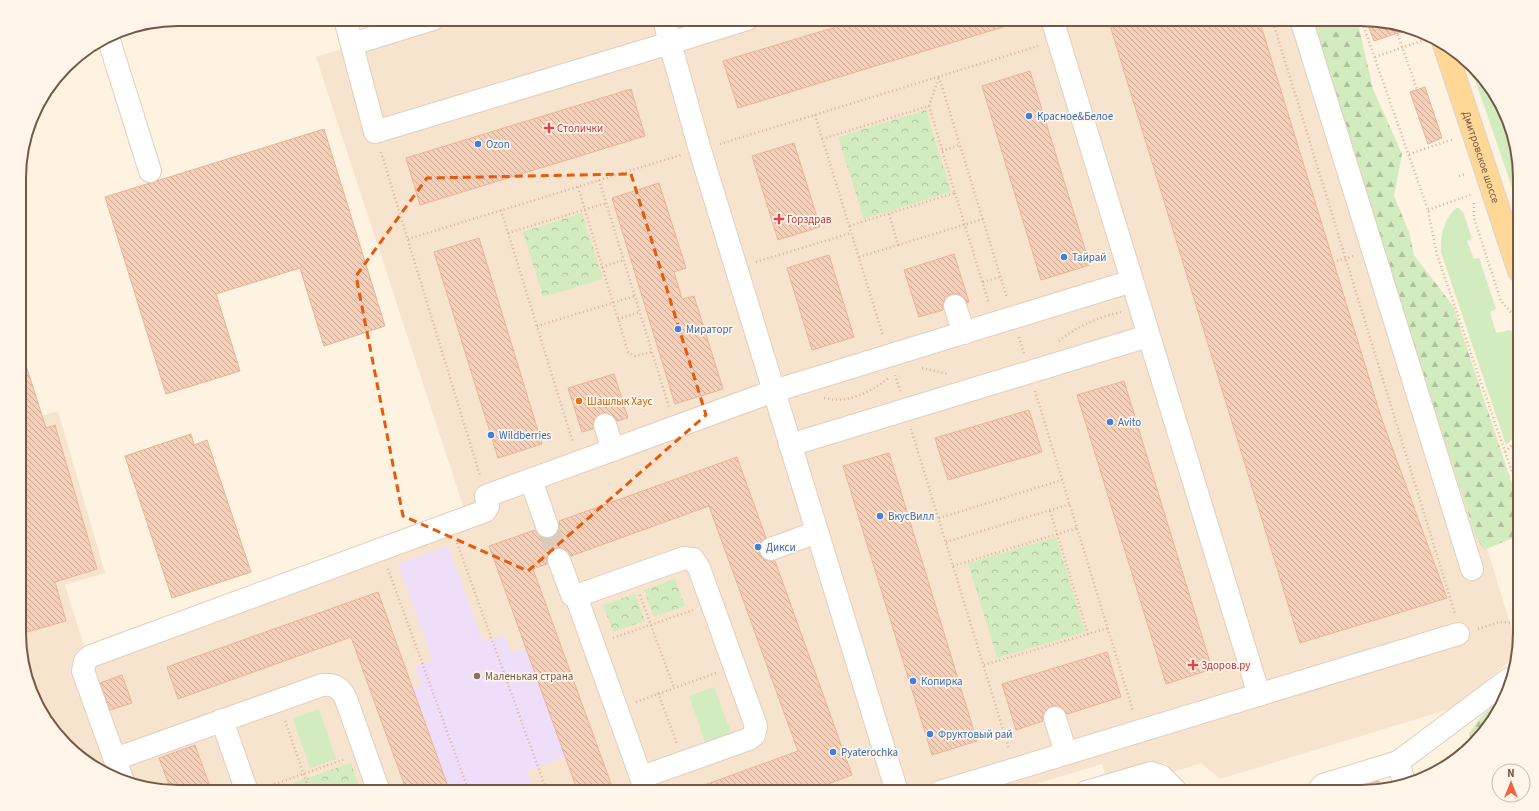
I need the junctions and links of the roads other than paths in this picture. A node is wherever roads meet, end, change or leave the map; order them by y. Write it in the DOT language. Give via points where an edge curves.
graph roads {
  1 [pos="347,26"];
  2 [pos="410,26"];
  3 [pos="666,26"];
  4 [pos="725,26"];
  5 [pos="1054,26"];
  6 [pos="1303,26"];
  7 [pos="110,43"];
  8 [pos="670,43"];
  9 [pos="352,44"];
  10 [pos="1436,46"];
  11 [pos="150,172"];
  12 [pos="1513,255"];
  13 [pos="1132,282"];
  14 [pos="955,306"];
  15 [pos="964,333"];
  16 [pos="1148,336"];
  17 [pos="774,391"];
  18 [pos="605,425"];
  19 [pos="790,445"];
  20 [pos="613,450"];
  21 [pos="530,480"];
  22 [pos="547,526"];
  23 [pos="817,532"];
  24 [pos="770,549"];
  25 [pos="559,560"];
  26 [pos="1472,568"];
  27 [pos="576,596"];
  28 [pos="1458,634"];
  29 [pos="1505,682"];
  30 [pos="1259,695"];
  31 [pos="1055,718"];
  32 [pos="222,720"];
  33 [pos="1066,753"];
  34 [pos="115,759"];
  35 [pos="1398,762"];
  36 [pos="120,773"];
  37 [pos="1403,779"];
  38 [pos="250,785"];
  39 [pos="377,785"];
  40 [pos="644,785"];
  41 [pos="895,785"];
  42 [pos="963,785"];
  43 [pos="1109,785"];
  44 [pos="1170,785"];
  45 [pos="1341,785"];
  1 -- 9 [label="lane"];
  2 -- 9 [label="lane"];
  3 -- 8 [label="lane"];
  4 -- 8 [label="lane"];
  5 -- 13 [label="lane"];
  6 -- 26 [label="lane"];
  7 -- 11 [label="lane"];
  8 -- 9 [label="lane" via="375,132"];
  8 -- 17 [label="lane"];
  10 -- 12 [label="main road, Дмитровское шоссе"];
  13 -- 15 [label="lane"];
  13 -- 16 [label="lane"];
  14 -- 15 [label="lane"];
  15 -- 17 [label="lane" via="894,368 798,383"];
  16 -- 19 [label="lane"];
  16 -- 30 [label="lane"];
  17 -- 19 [label="lane"];
  17 -- 20 [label="lane"];
  18 -- 20 [label="lane"];
  19 -- 23 [label="lane"];
  20 -- 21 [label="lane"];
  21 -- 22 [label="lane"];
  21 -- 34 [label="lane" via="486,496 488,506 485,511 91,656 86,661 83,671"];
  23 -- 24 [label="lane"];
  23 -- 41 [label="lane"];
  25 -- 27 [label="lane" via="572,595"];
  27 -- 40 [label="lane"];
  27 -- 40 [label="lane" via="689,558 696,562 712,603 756,731 749,739 683,762"];
  28 -- 30 [label="lane"];
  29 -- 35 [label="lane"];
  30 -- 33 [label="lane"];
  31 -- 33 [label="lane"];
  32 -- 34 [label="lane"];
  32 -- 38 [label="lane"];
  32 -- 39 [label="lane" via="331,684 342,690"];
  33 -- 42 [label="lane"];
  34 -- 36 [label="lane"];
  35 -- 37 [label="lane"];
  35 -- 45 [label="lane"];
  43 -- 44 [label="lane" via="1151,772 1161,776"];
}
